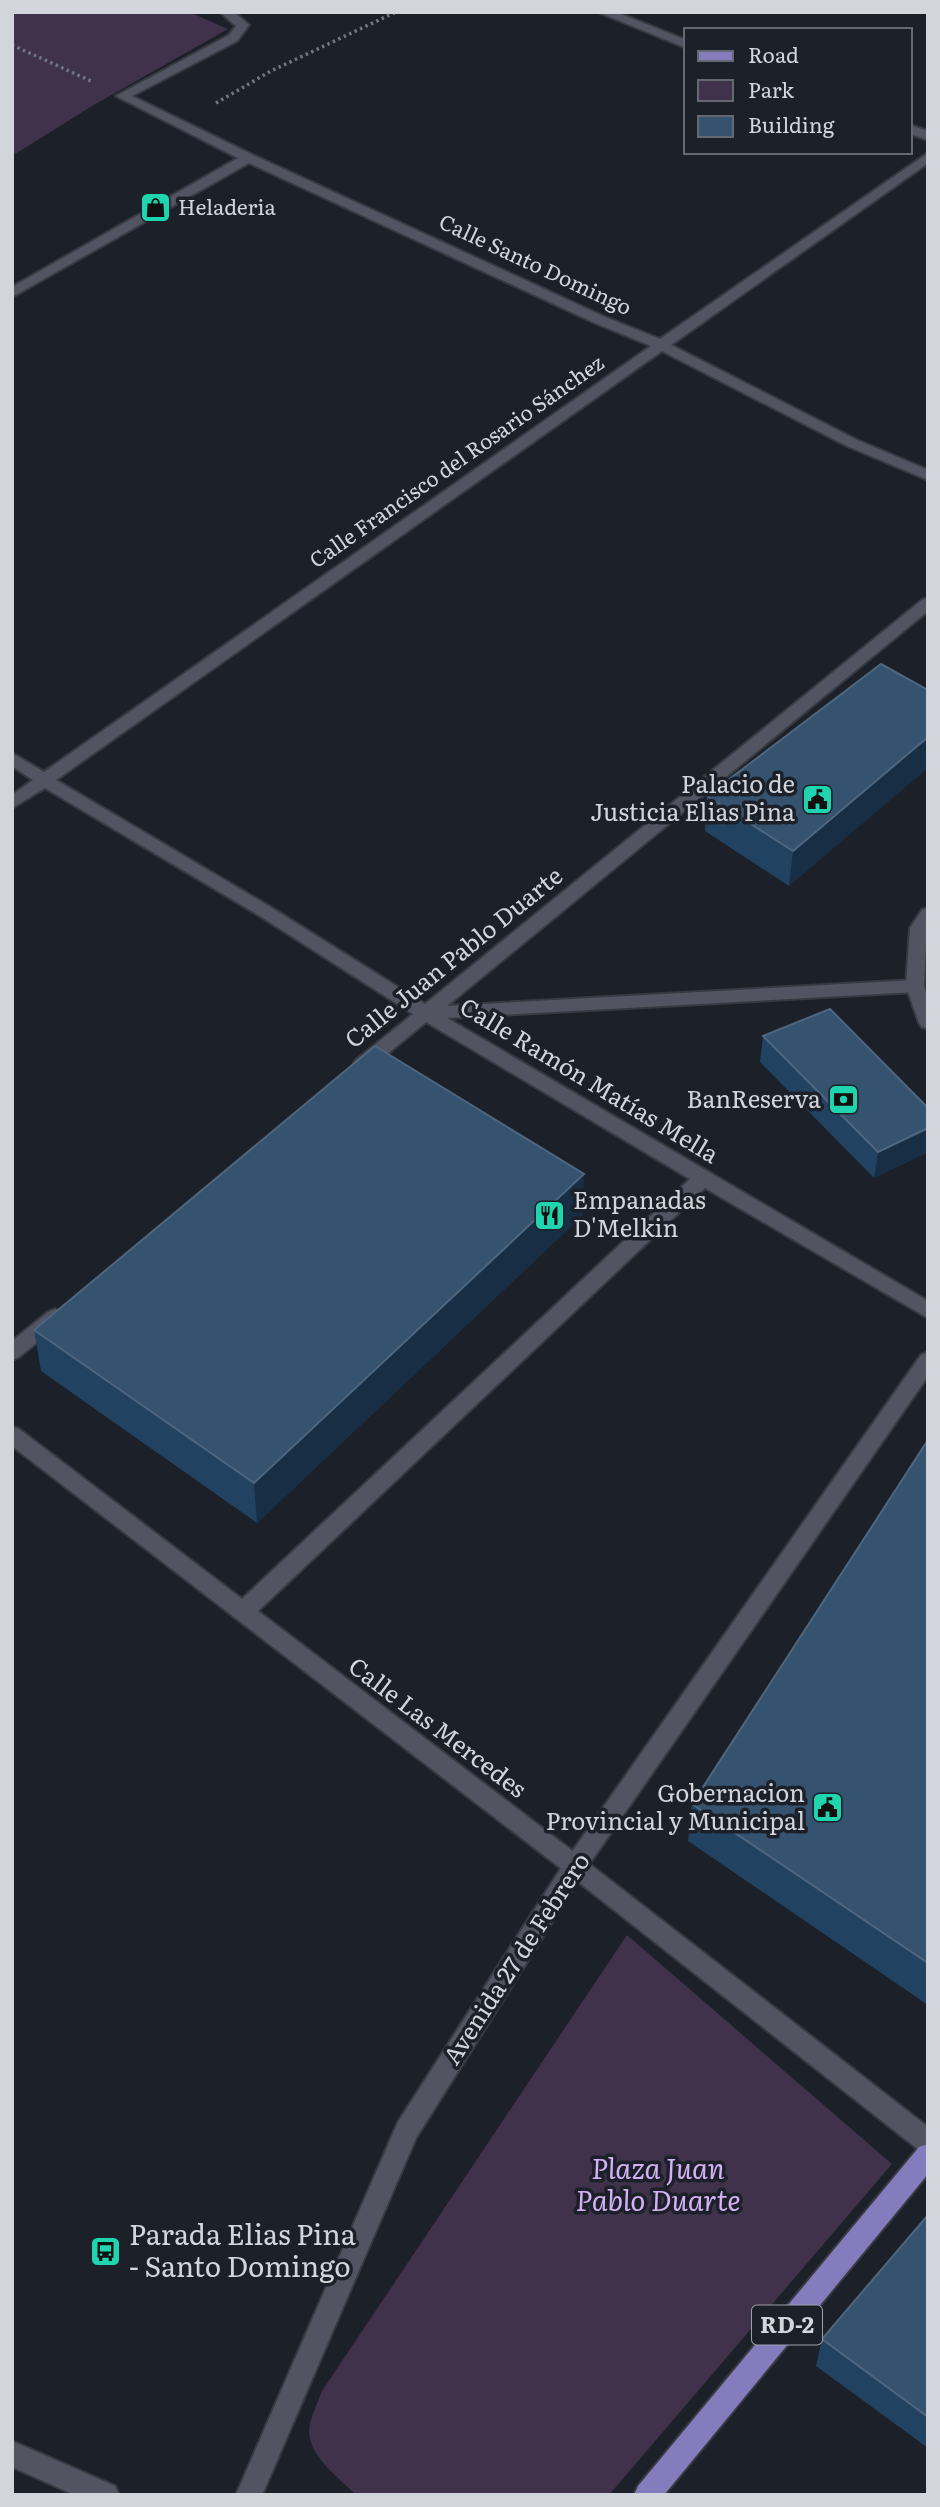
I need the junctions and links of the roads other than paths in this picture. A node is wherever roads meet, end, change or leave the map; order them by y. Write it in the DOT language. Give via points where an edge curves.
graph roads {
  1 [pos="226,12"];
  2 [pos="604,12"];
  3 [pos="684,43"];
  4 [pos="928,157"];
  5 [pos="248,158"];
  6 [pos="12,272"];
  7 [pos="33,281"];
  8 [pos="12,293"];
  9 [pos="661,345"];
  10 [pos="928,476"];
  11 [pos="928,603"];
  12 [pos="12,758"];
  13 [pos="45,781"];
  14 [pos="12,803"];
  15 [pos="928,914"];
  16 [pos="915,986"];
  17 [pos="425,1013"];
  18 [pos="928,1023"];
  19 [pos="351,1074"];
  20 [pos="703,1178"];
  21 [pos="65,1309"];
  22 [pos="928,1311"];
  23 [pos="12,1352"];
  24 [pos="928,1360"];
  25 [pos="12,1436"];
  26 [pos="243,1612"];
  27 [pos="575,1866"];
  28 [pos="928,2142"];
  29 [pos="928,2155"];
  30 [pos="12,2454"];
  31 [pos="106,2495"];
  32 [pos="249,2495"];
  33 [pos="647,2495"];
  1 -- 5 [label="street, Calle Santo Domingo" via="243,25 233,38 122,96"];
  2 -- 3 [label="street"];
  4 -- 9 [label="street, Calle Francisco del Rosario Sánchez"];
  5 -- 7 [label="street"];
  5 -- 9 [label="street, Calle Santo Domingo"];
  6 -- 7 [label="street"];
  7 -- 8 [label="street"];
  9 -- 10 [label="street, Calle Santo Domingo" via="852,443"];
  9 -- 13 [label="street, Calle Francisco del Rosario Sánchez"];
  11 -- 17 [label="street, Calle Juan Pablo Duarte"];
  12 -- 13 [label="street, Calle Ramón Matías Mella"];
  13 -- 14 [label="street, Calle Francisco del Rosario Sánchez"];
  13 -- 17 [label="street, Calle Ramón Matías Mella"];
  15 -- 16 [label="street" via="919,928"];
  16 -- 17 [label="street"];
  16 -- 18 [label="street"];
  17 -- 19 [label="street, Calle Juan Pablo Duarte"];
  17 -- 20 [label="street, Calle Ramón Matías Mella"];
  20 -- 22 [label="street, Calle Ramón Matías Mella"];
  20 -- 26 [label="street"];
  21 -- 23 [label="street"];
  24 -- 27 [label="street, Avenida 27 de Febrero"];
  25 -- 26 [label="street, Calle Las Mercedes"];
  26 -- 27 [label="street, Calle Las Mercedes"];
  27 -- 28 [label="street, Calle Las Mercedes"];
  27 -- 32 [label="street, Avenida 27 de Febrero" via="408,2130"];
  29 -- 33 [label="main road, RD-2"];
  30 -- 31 [label="street"];
}
